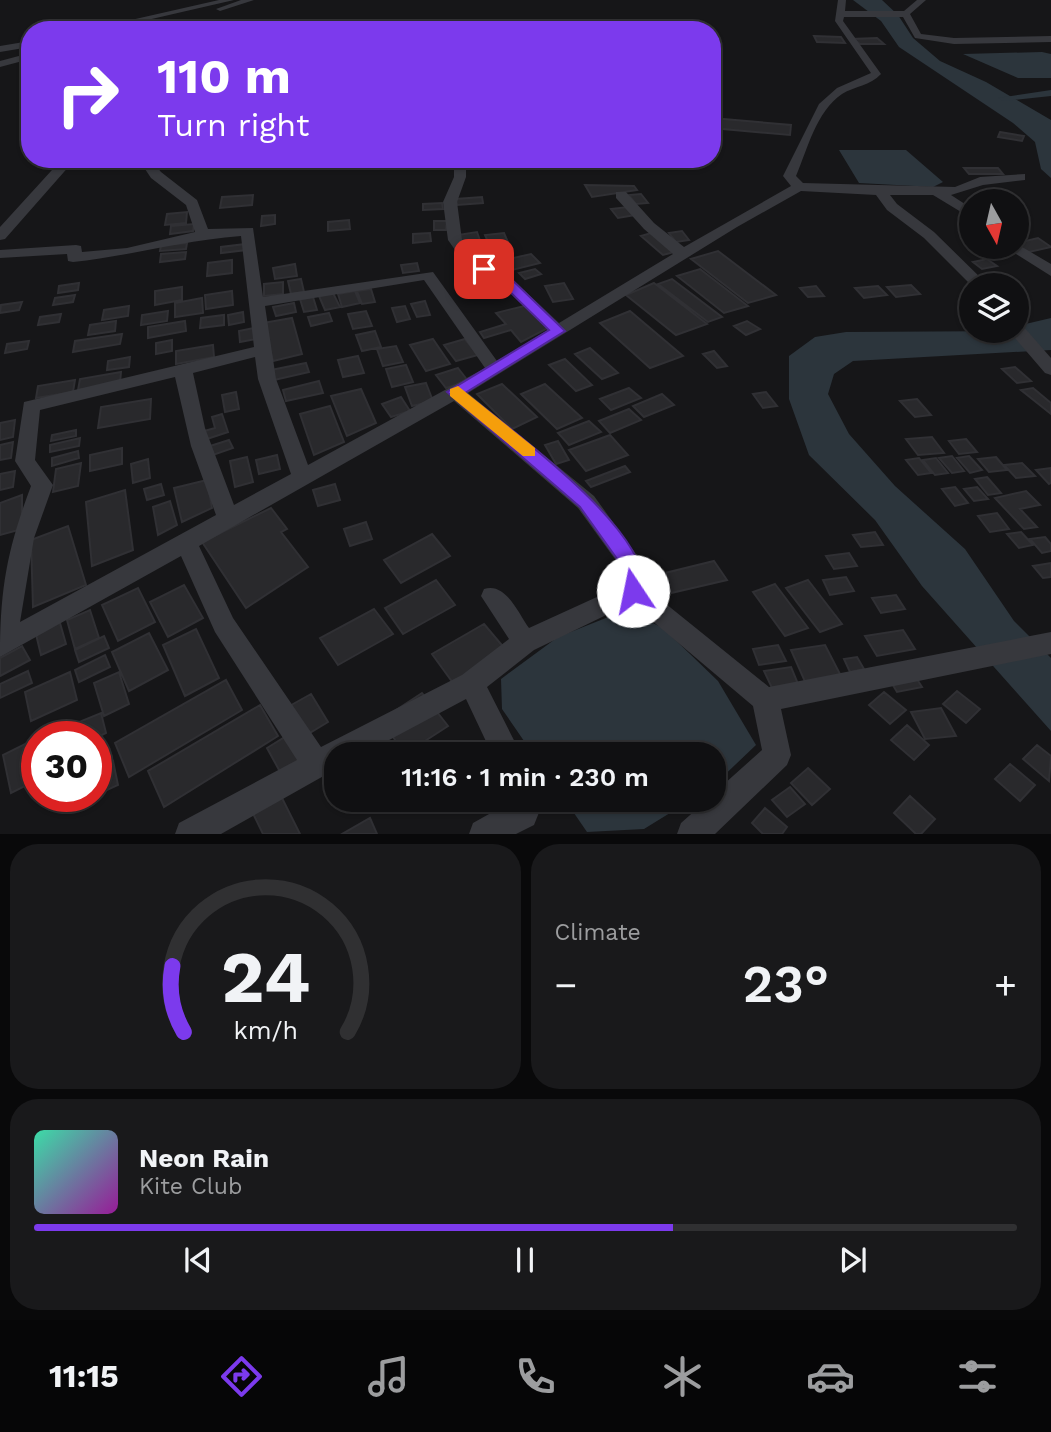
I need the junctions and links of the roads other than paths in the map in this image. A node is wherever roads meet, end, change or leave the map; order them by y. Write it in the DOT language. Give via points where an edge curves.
graph roads {
  1 [pos="230,0"];
  2 [pos="250,0"];
  3 [pos="922,0"];
  4 [pos="840,7"];
  5 [pos="902,14"];
  6 [pos="133,21"];
  7 [pos="161,21"];
  8 [pos="1051,39"];
  9 [pos="21,40"];
  10 [pos="0,43"];
  11 [pos="21,46"];
  12 [pos="0,49"];
  13 [pos="21,58"];
  14 [pos="0,64"];
  15 [pos="61,168"];
  16 [pos="151,168"];
  17 [pos="460,168"];
  18 [pos="1020,177"];
  19 [pos="799,187"];
  20 [pos="880,191"];
  21 [pos="936,191"];
  22 [pos="621,195"];
  23 [pos="959,206"];
  24 [pos="203,234"];
  25 [pos="0,236"];
  26 [pos="0,254"];
  27 [pos="683,254"];
  28 [pos="1029,257"];
  29 [pos="1051,271"];
  30 [pos="968,273"];
  31 [pos="256,303"];
  32 [pos="558,331"];
  33 [pos="1028,343"];
  34 [pos="263,350"];
  35 [pos="1051,369"];
  36 [pos="183,370"];
  37 [pos="495,370"];
  38 [pos="455,392"];
  39 [pos="303,478"];
  40 [pos="229,519"];
  41 [pos="186,543"];
  42 [pos="633,591"];
  43 [pos="493,596"];
  44 [pos="525,642"];
  45 [pos="1051,643"];
  46 [pos="2,645"];
  47 [pos="471,683"];
  48 [pos="765,700"];
  49 [pos="359,742"];
  50 [pos="501,742"];
  51 [pos="324,752"];
  52 [pos="324,761"];
  53 [pos="524,812"];
  54 [pos="190,834"];
  55 [pos="484,834"];
  56 [pos="692,834"];
  1 -- 6 [label="street"];
  2 -- 7 [label="street"];
  3 -- 5 [label="street"];
  4 -- 5 [label="street" via="858,14"];
  4 -- 19 [label="street" via="839,21 876,74 867,83 840,91 822,109 789,176"];
  5 -- 8 [label="street" via="918,36 930,40"];
  9 -- 10 [label="street"];
  11 -- 12 [label="street"];
  13 -- 14 [label="street"];
  15 -- 25 [label="street"];
  16 -- 24 [label="street" via="192,203"];
  17 -- 32 [label="street" via="450,202 455,240 470,261 503,278"];
  18 -- 21 [label="street"];
  19 -- 20 [label="street"];
  19 -- 27 [label="street"];
  20 -- 21 [label="street"];
  20 -- 30 [label="street"];
  21 -- 23 [label="street"];
  22 -- 27 [label="street"];
  24 -- 26 [label="street" via="127,252 73,258 76,248"];
  24 -- 31 [label="street" via="248,231"];
  27 -- 32 [label="street"];
  28 -- 29 [label="street"];
  31 -- 34 [label="street"];
  31 -- 37 [label="street" via="428,275"];
  32 -- 37 [label="street"];
  33 -- 35 [label="street"];
  34 -- 36 [label="street"];
  34 -- 39 [label="street" via="267,379"];
  36 -- 40 [label="street" via="188,408"];
  36 -- 46 [label="street" via="31,406 25,461 42,485 23,538"];
  37 -- 38 [label="street"];
  38 -- 39 [label="street"];
  38 -- 42 [label="street" via="586,502 631,564"];
  39 -- 40 [label="street"];
  40 -- 41 [label="street"];
  41 -- 46 [label="street"];
  41 -- 51 [label="street" via="225,625"];
  42 -- 44 [label="street"];
  42 -- 48 [label="street"];
  43 -- 44 [label="street"];
  44 -- 47 [label="street"];
  45 -- 48 [label="street"];
  47 -- 49 [label="street"];
  47 -- 50 [label="street"];
  48 -- 56 [label="street" via="777,755"];
  52 -- 54 [label="street"];
  53 -- 55 [label="street"];
}
